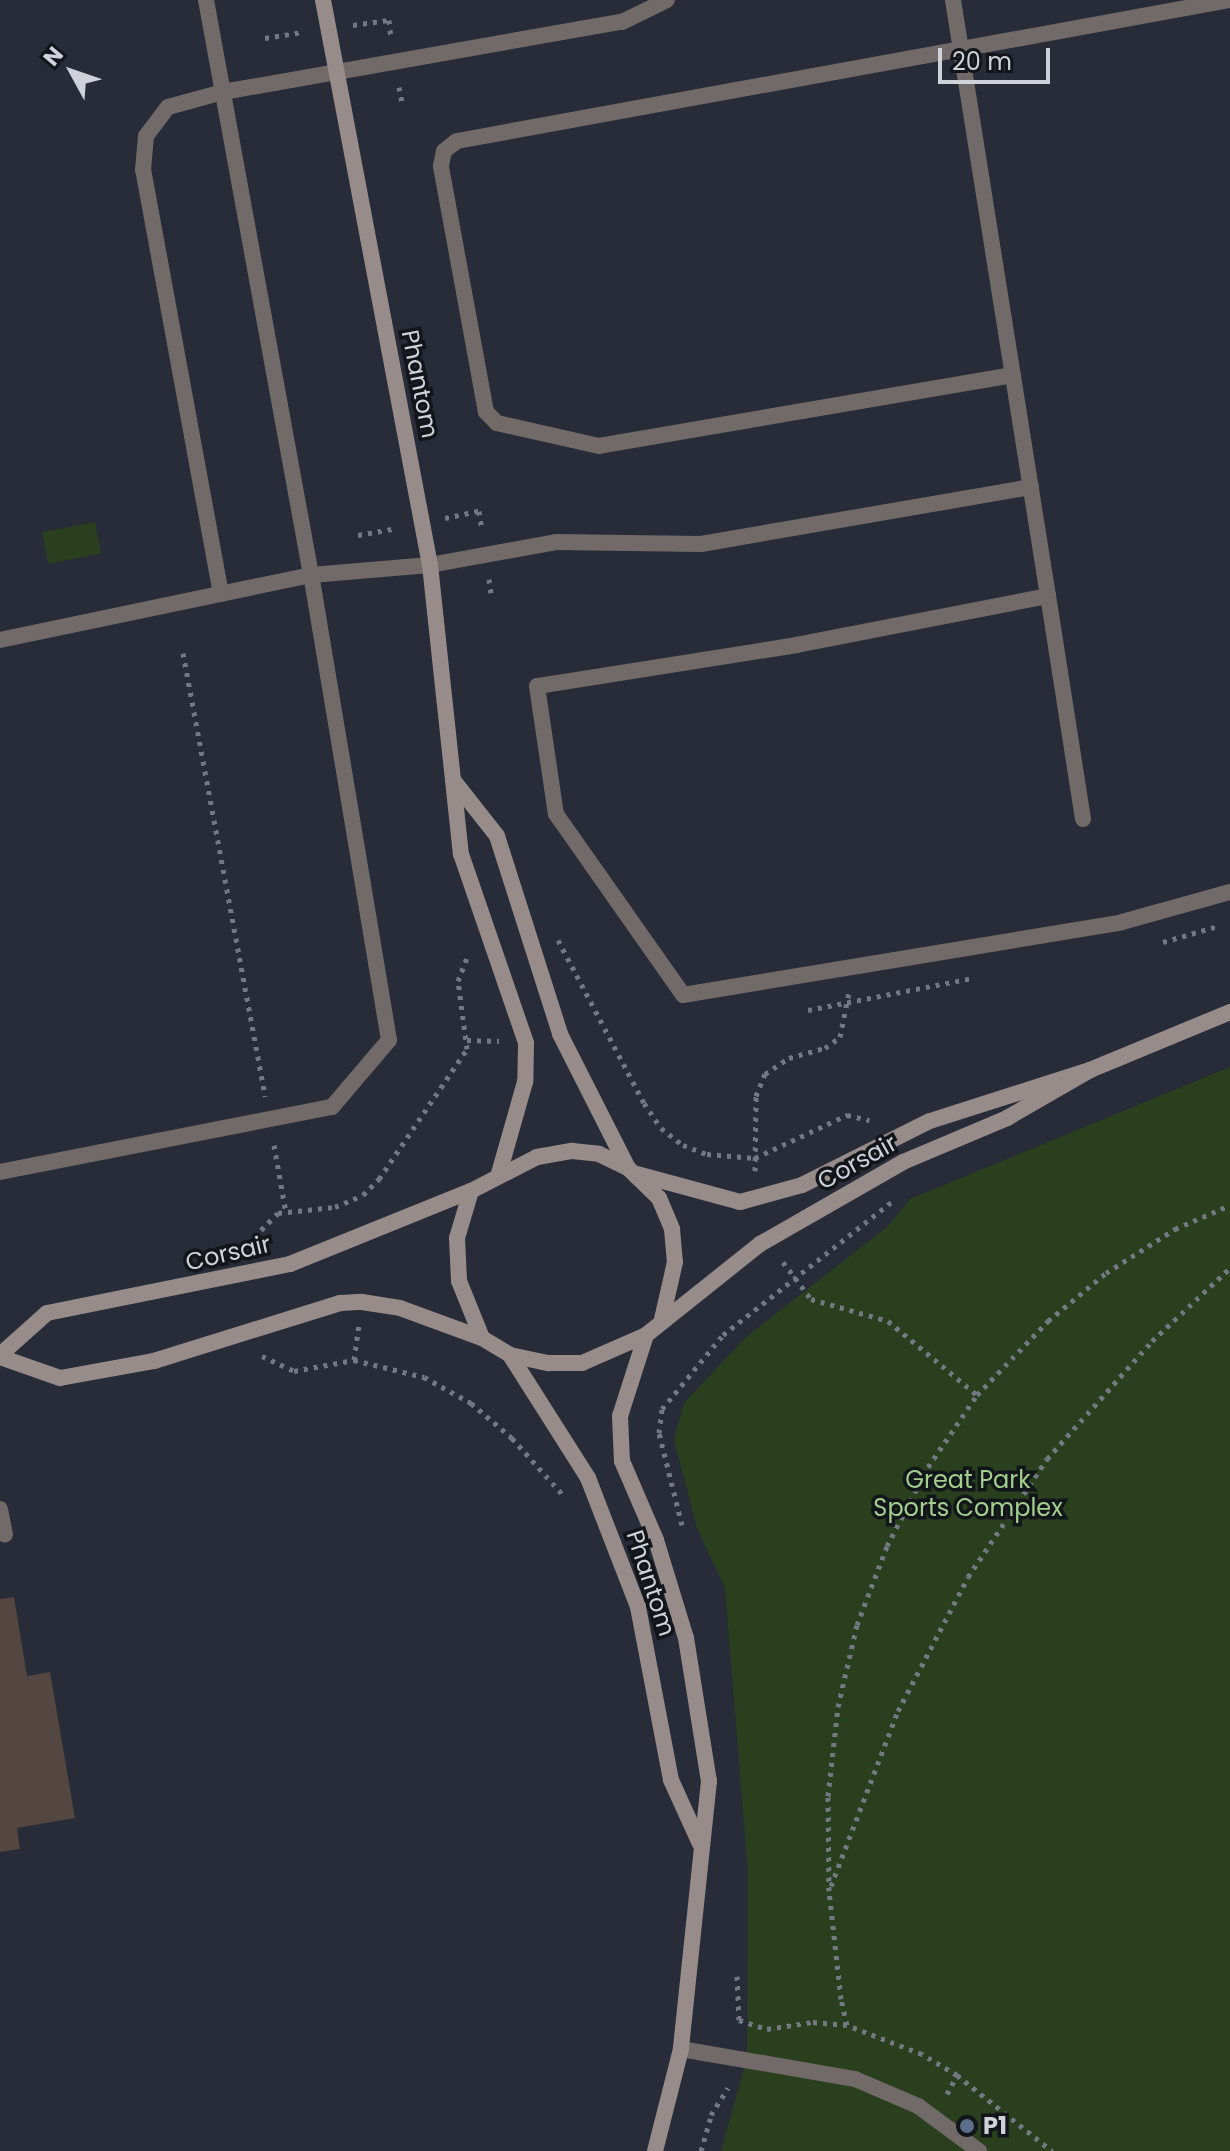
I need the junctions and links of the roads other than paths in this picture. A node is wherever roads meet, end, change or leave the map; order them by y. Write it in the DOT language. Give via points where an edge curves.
graph roads {
  1 [pos="206,0"];
  2 [pos="323,0"];
  3 [pos="667,0"];
  4 [pos="953,0"];
  5 [pos="1230,0"];
  6 [pos="961,49"];
  7 [pos="336,74"];
  8 [pos="223,92"];
  9 [pos="1013,375"];
  10 [pos="1031,487"];
  11 [pos="430,565"];
  12 [pos="311,575"];
  13 [pos="221,594"];
  14 [pos="1048,596"];
  15 [pos="0,640"];
  16 [pos="452,779"];
  17 [pos="1083,819"];
  18 [pos="1230,892"];
  19 [pos="1230,1012"];
  20 [pos="1090,1070"];
  21 [pos="632,1171"];
  22 [pos="0,1172"];
  23 [pos="499,1173"];
  24 [pos="471,1191"];
  25 [pos="662,1319"];
  26 [pos="646,1335"];
  27 [pos="482,1338"];
  28 [pos="510,1355"];
  29 [pos="0,1356"];
  30 [pos="0,1509"];
  31 [pos="5,1535"];
  32 [pos="700,1844"];
  33 [pos="681,2049"];
  34 [pos="655,2151"];
  35 [pos="979,2151"];
  1 -- 8 [label="lane"];
  2 -- 7 [label="street, Phantom"];
  3 -- 7 [label="lane" via="622,22"];
  4 -- 6 [label="lane"];
  5 -- 6 [label="lane"];
  6 -- 9 [label="lane"];
  6 -- 9 [label="lane" via="457,141 444,151 441,166 486,412 497,423 599,446"];
  7 -- 8 [label="lane"];
  7 -- 11 [label="street, Phantom"];
  8 -- 12 [label="lane"];
  8 -- 13 [label="lane" via="168,107 146,136 143,170"];
  9 -- 10 [label="lane"];
  10 -- 11 [label="lane" via="701,544 556,542"];
  10 -- 14 [label="lane"];
  11 -- 12 [label="lane"];
  11 -- 16 [label="street, Phantom"];
  12 -- 13 [label="lane"];
  12 -- 22 [label="lane" via="389,1040 332,1107"];
  13 -- 15 [label="lane"];
  14 -- 17 [label="lane"];
  14 -- 18 [label="lane" via="797,645 537,686 556,814 683,995 1122,922"];
  16 -- 21 [label="street" via="497,836 560,1034"];
  16 -- 23 [label="street, Phantom" via="461,854 526,1043 525,1082"];
  19 -- 20 [label="street, Corsair"];
  20 -- 21 [label="street, Corsair" via="930,1121 802,1185 740,1202"];
  20 -- 25 [label="street, Corsair" via="1007,1118 903,1162 760,1244"];
  21 -- 23 [label="street" via="599,1154 572,1151 537,1157"];
  21 -- 25 [label="street" via="659,1198 672,1229 675,1262"];
  23 -- 24 [label="street"];
  24 -- 27 [label="street" via="457,1238 459,1281"];
  24 -- 29 [label="street, Corsair" via="290,1264 47,1313"];
  25 -- 26 [label="street"];
  26 -- 28 [label="street" via="582,1363"];
  26 -- 32 [label="street, Phantom" via="620,1416 622,1461 656,1540 686,1638 709,1781"];
  27 -- 28 [label="street"];
  27 -- 29 [label="street, Corsair" via="400,1308 340,1303 154,1361 60,1378"];
  28 -- 32 [label="street, Phantom" via="566,1437 638,1607 671,1780"];
  30 -- 31 [label="lane"];
  32 -- 33 [label="street, Phantom"];
  33 -- 34 [label="street, Phantom"];
  33 -- 35 [label="lane" via="855,2079 934,2117"];
}
